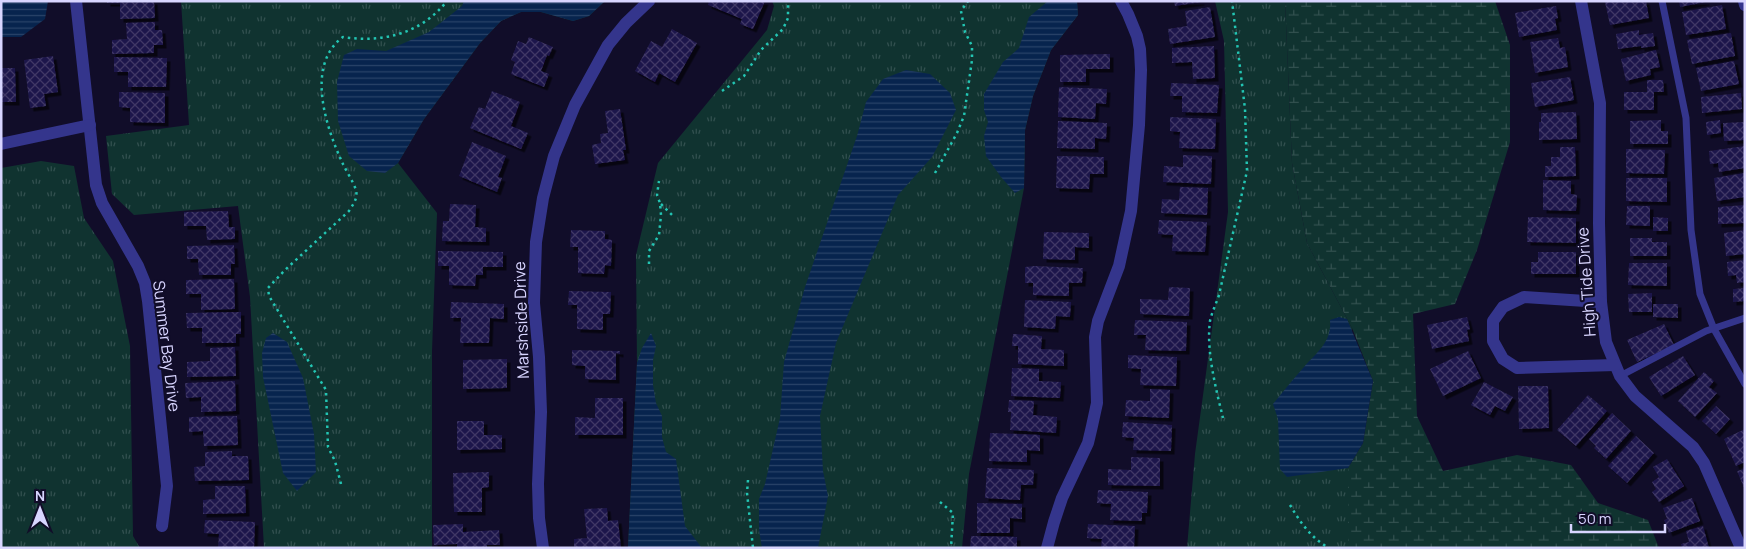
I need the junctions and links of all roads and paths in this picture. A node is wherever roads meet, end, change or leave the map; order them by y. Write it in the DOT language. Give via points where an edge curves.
graph roads {
  1 [pos="76,1"];
  2 [pos="446,1"];
  3 [pos="649,1"];
  4 [pos="788,1"];
  5 [pos="968,1"];
  6 [pos="1121,1"];
  7 [pos="1232,1"];
  8 [pos="1581,1"];
  9 [pos="1662,1"];
  10 [pos="1744,1"];
  11 [pos="1745,5"];
  12 [pos="722,91"];
  13 [pos="90,125"];
  14 [pos="1,144"];
  15 [pos="935,173"];
  16 [pos="658,181"];
  17 [pos="660,203"];
  18 [pos="672,216"];
  19 [pos="649,264"];
  20 [pos="1601,302"];
  21 [pos="1745,318"];
  22 [pos="1714,329"];
  23 [pos="1618,371"];
  24 [pos="1745,384"];
  25 [pos="1223,418"];
  26 [pos="748,480"];
  27 [pos="341,484"];
  28 [pos="940,502"];
  29 [pos="1290,505"];
  30 [pos="162,526"];
  31 [pos="544,548"];
  32 [pos="753,548"];
  33 [pos="951,548"];
  34 [pos="1047,548"];
  35 [pos="1329,548"];
  36 [pos="1741,548"];
  1 -- 13 [label="street, Summer Bay Drive"];
  2 -- 27 [label="path" via="411,30 392,37 343,37 327,56 322,70 322,94 333,140 356,190 356,200 349,211 268,288 269,296 326,390 328,447 336,461"];
  3 -- 31 [label="street, Marshside Drive" via="608,45 575,105 554,156 543,198 536,242 534,304 540,366 539,518"];
  4 -- 12 [label="path" via="788,18 783,29 761,50 744,76"];
  5 -- 15 [label="path" via="961,11 972,46 964,116"];
  6 -- 34 [label="street" via="1140,49 1139,125 1131,211 1119,266 1095,337 1097,403 1092,426"];
  7 -- 25 [label="path" via="1247,171 1210,322 1214,381"];
  8 -- 20 [label="street, High Tide Drive" via="1600,103"];
  9 -- 22 [label="lane" via="1686,118 1691,230 1700,294"];
  10 -- 11 [label="street"];
  13 -- 14 [label="street"];
  13 -- 30 [label="street, Summer Bay Drive" via="96,185 102,203 138,266 144,283 166,486"];
  16 -- 17 [label="path"];
  17 -- 18 [label="path"];
  17 -- 19 [label="path" via="659,235 649,251"];
  20 -- 23 [label="street, High Tide Drive" via="1606,342"];
  20 -- 23 [label="street" via="1524,297 1503,306 1493,322 1493,341 1503,359 1516,368"];
  21 -- 22 [label="lane"];
  22 -- 23 [label="lane"];
  22 -- 24 [label="lane"];
  23 -- 36 [label="street, High Tide Drive" via="1635,396 1693,447 1704,464"];
  26 -- 32 [label="path"];
  28 -- 33 [label="path" via="953,513"];
  29 -- 35 [label="path" via="1305,528"];
}
